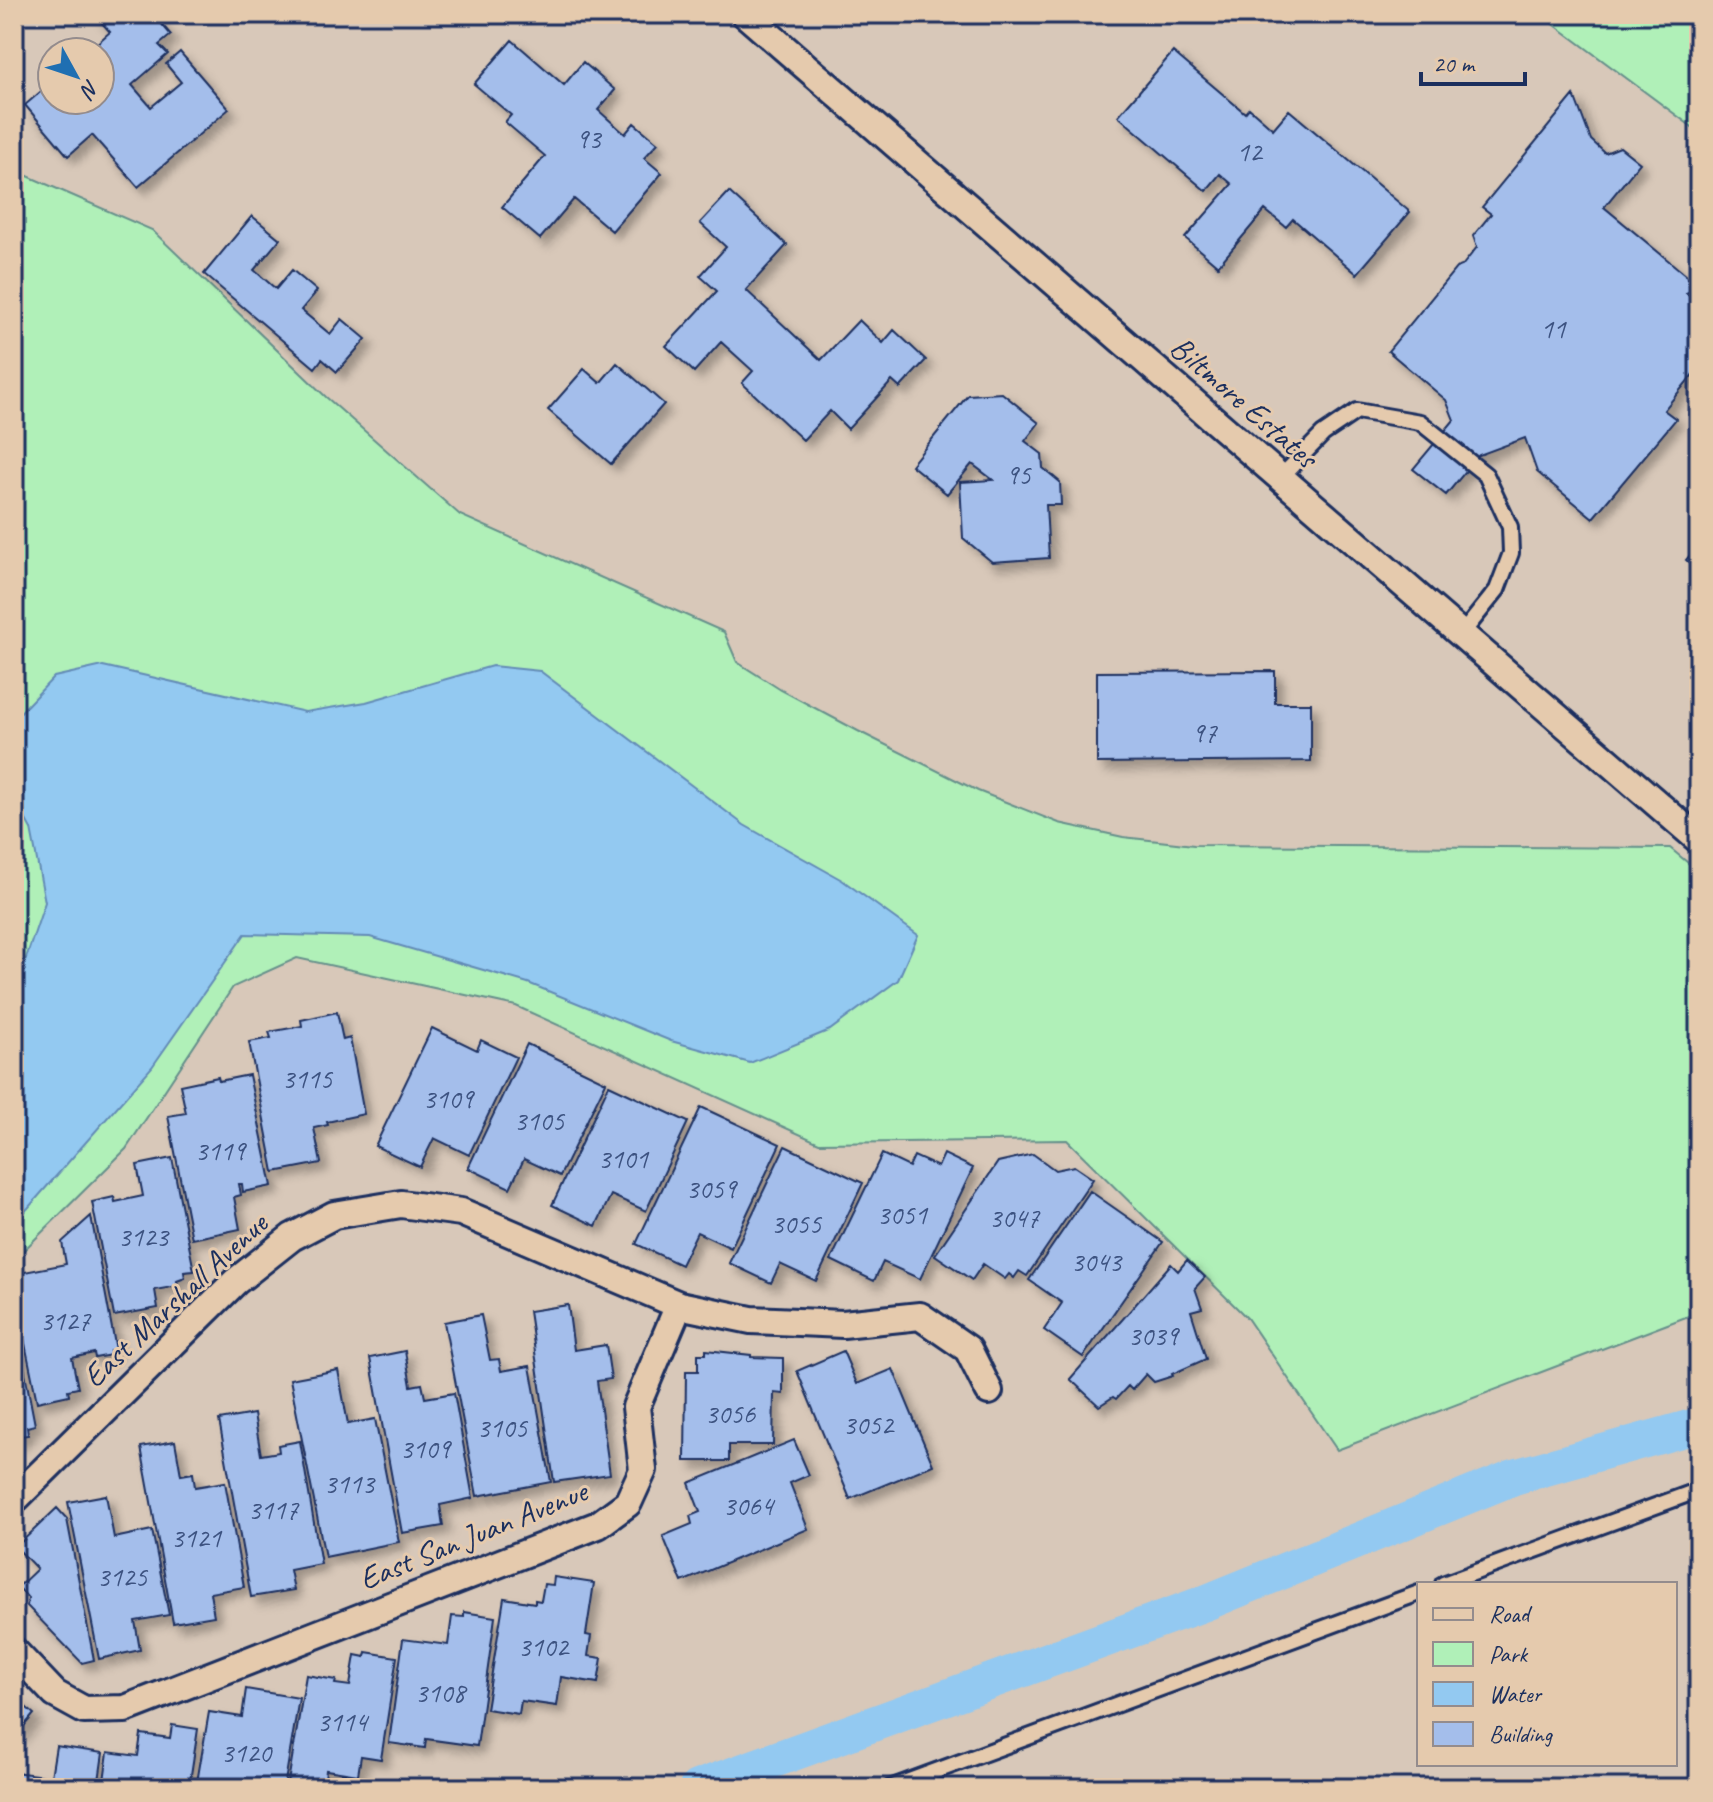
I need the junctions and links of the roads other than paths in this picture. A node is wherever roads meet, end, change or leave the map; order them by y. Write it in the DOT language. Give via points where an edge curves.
graph roads {
  1 [pos="745,14"];
  2 [pos="1280,478"];
  3 [pos="1461,635"];
  4 [pos="1699,840"];
  5 [pos="679,1305"];
  6 [pos="989,1391"];
  7 [pos="1699,1490"];
  8 [pos="14,1500"];
  9 [pos="1448,1582"];
  10 [pos="1417,1594"];
  11 [pos="14,1651"];
  12 [pos="890,1788"];
  1 -- 2 [label="street, Biltmore Estates"];
  2 -- 3 [label="street, Biltmore Estates"];
  2 -- 3 [label="lane" via="1323,434 1357,411 1420,422 1486,475 1510,527 1511,553 1497,590"];
  3 -- 4 [label="street, Biltmore Estates"];
  5 -- 6 [label="street" via="751,1320 843,1324 920,1316 968,1349"];
  5 -- 8 [label="street, East Marshall Avenue" via="461,1212 401,1204 334,1215 292,1237 235,1282"];
  5 -- 11 [label="street, East San Juan Avenue" via="636,1407 643,1470 628,1503 598,1525 125,1709 84,1710 55,1694"];
  7 -- 9 [label="lane"];
  10 -- 12 [label="lane"];
}
